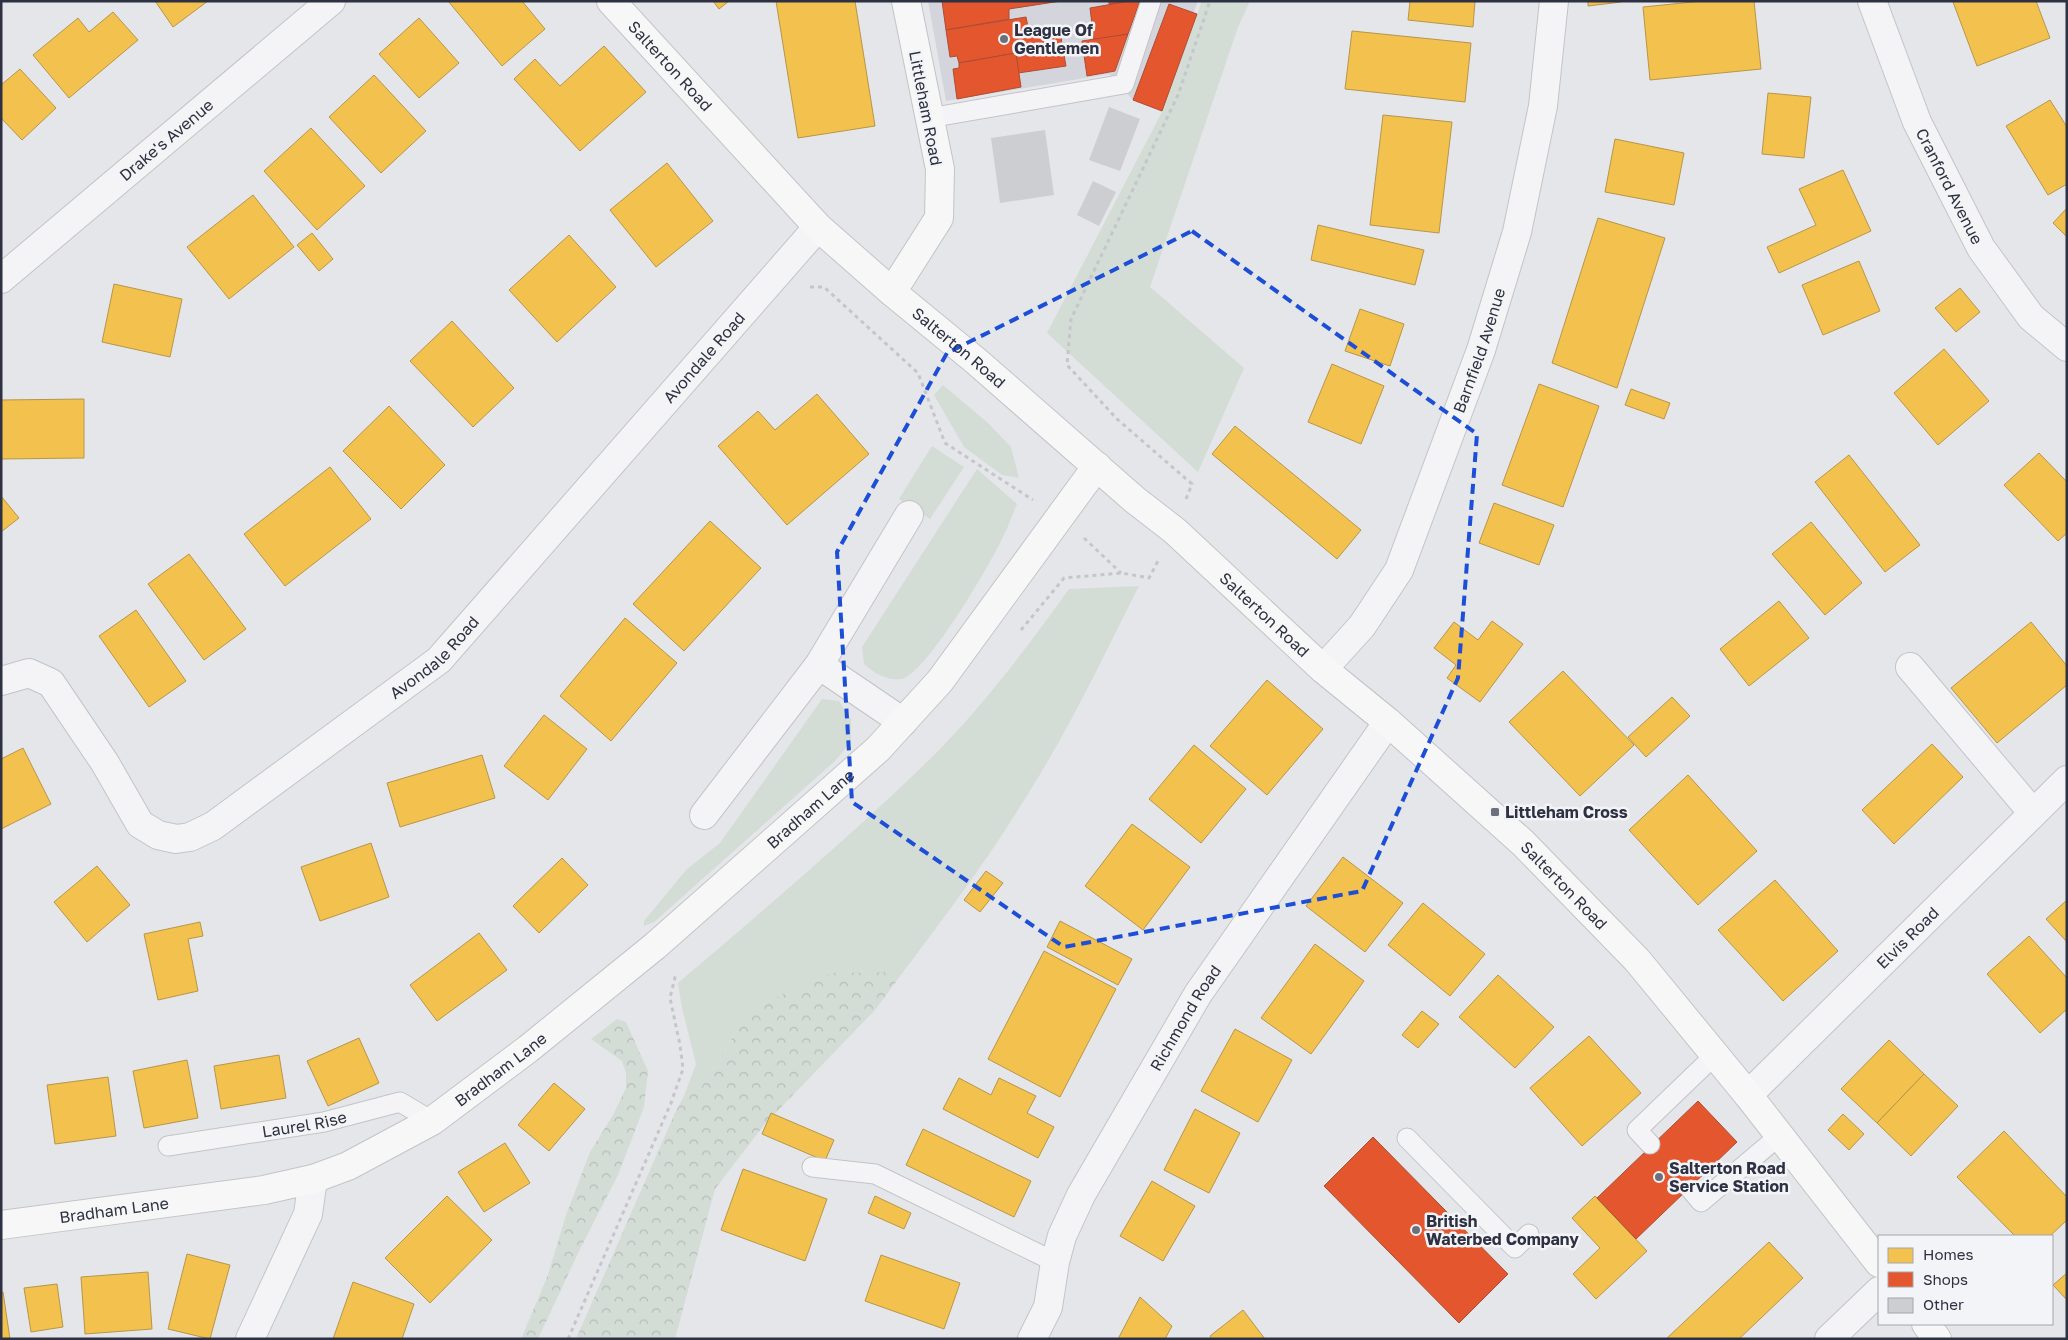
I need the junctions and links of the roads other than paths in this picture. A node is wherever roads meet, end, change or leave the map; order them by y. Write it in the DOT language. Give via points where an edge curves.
graph roads {
  1 [pos="331,1"];
  2 [pos="611,1"];
  3 [pos="906,1"];
  4 [pos="1151,1"];
  5 [pos="1554,1"];
  6 [pos="1872,1"];
  7 [pos="929,118"];
  8 [pos="818,227"];
  9 [pos="1,279"];
  10 [pos="892,292"];
  11 [pos="2067,348"];
  12 [pos="1097,466"];
  13 [pos="909,515"];
  14 [pos="820,665"];
  15 [pos="1910,667"];
  16 [pos="1323,669"];
  17 [pos="1,681"];
  18 [pos="902,722"];
  19 [pos="1388,722"];
  20 [pos="2067,780"];
  21 [pos="2033,813"];
  22 [pos="704,815"];
  23 [pos="1715,1055"];
  24 [pos="1748,1095"];
  25 [pos="432,1121"];
  26 [pos="1779,1136"];
  27 [pos="1407,1138"];
  28 [pos="1650,1144"];
  29 [pos="168,1146"];
  30 [pos="812,1167"];
  31 [pos="313,1179"];
  32 [pos="1691,1190"];
  33 [pos="1,1225"];
  34 [pos="1529,1234"];
  35 [pos="1055,1262"];
  36 [pos="1878,1262"];
  37 [pos="1878,1293"];
  38 [pos="1927,1325"];
  39 [pos="250,1339"];
  40 [pos="1032,1339"];
  41 [pos="1829,1339"];
  42 [pos="1937,1339"];
  1 -- 9 [label="street, Drake's Avenue"];
  2 -- 8 [label="main road, Salterton Road"];
  3 -- 7 [label="main road, Littleham Road"];
  4 -- 7 [label="lane" via="1124,84"];
  5 -- 16 [label="street, Barnfield Avenue" via="1543,106 1517,232 1481,350 1399,570 1362,626"];
  6 -- 11 [label="street, Cranford Avenue" via="1917,122 1981,248 2032,317"];
  7 -- 10 [label="main road, Littleham Road" via="940,169 939,218"];
  8 -- 10 [label="main road, Salterton Road"];
  8 -- 17 [label="street, Avondale Road" via="440,660 213,826 176,840 158,835 140,824 51,683 29,673"];
  10 -- 12 [label="main road, Salterton Road"];
  12 -- 16 [label="main road, Salterton Road" via="1175,531"];
  12 -- 18 [label="main road, Bradham Lane" via="940,681"];
  13 -- 14 [label="street"];
  14 -- 18 [label="street"];
  14 -- 22 [label="street"];
  15 -- 21 [label="street"];
  16 -- 19 [label="main road, Salterton Road"];
  18 -- 25 [label="main road, Bradham Lane" via="878,749 655,946 528,1049"];
  19 -- 23 [label="main road, Salterton Road" via="1530,850 1637,960"];
  19 -- 35 [label="street, Richmond Road" via="1198,994 1081,1195 1062,1236"];
  20 -- 21 [label="street, Elvis Road"];
  21 -- 24 [label="street, Elvis Road"];
  23 -- 24 [label="main road, Salterton Road"];
  23 -- 28 [label="lane" via="1637,1130"];
  24 -- 26 [label="main road, Salterton Road"];
  25 -- 29 [label="lane, Laurel Rise" via="400,1102 324,1122"];
  25 -- 31 [label="main road, Bradham Lane" via="348,1166"];
  26 -- 32 [label="lane" via="1701,1202"];
  26 -- 36 [label="main road, Salterton Road"];
  27 -- 34 [label="lane" via="1515,1248"];
  30 -- 35 [label="lane" via="875,1174"];
  31 -- 33 [label="main road, Bradham Lane" via="264,1190"];
  31 -- 39 [label="street" via="308,1214"];
  35 -- 40 [label="street, Richmond Road" via="1048,1307"];
  37 -- 41 [label="street"];
  38 -- 42 [label="main road"];
}
